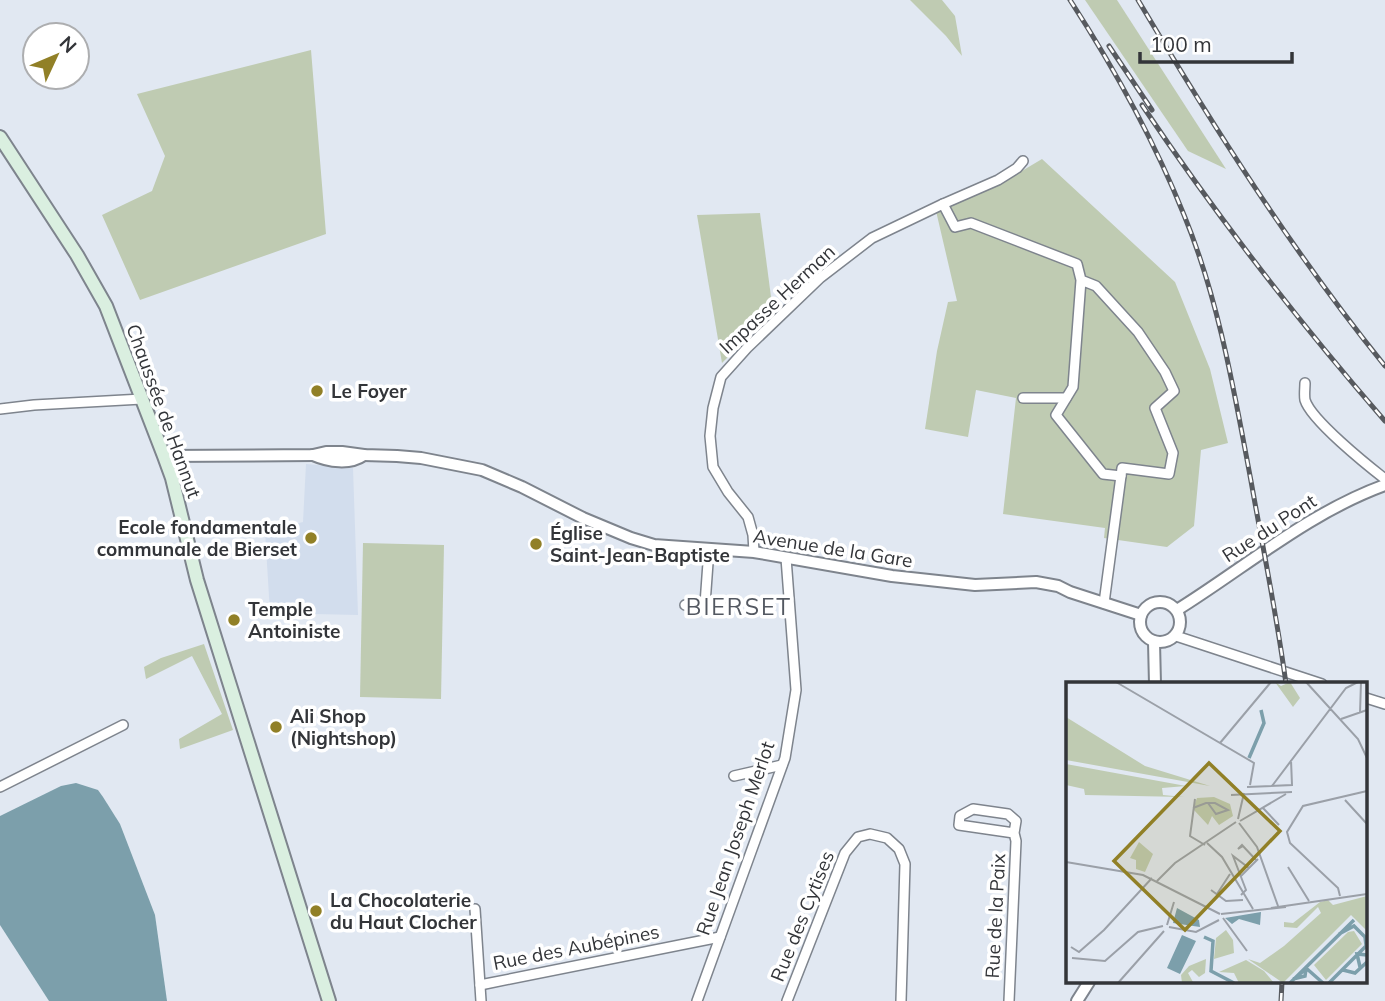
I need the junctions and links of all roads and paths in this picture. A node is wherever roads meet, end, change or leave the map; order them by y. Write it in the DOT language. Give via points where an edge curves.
graph roads {
  1 [pos="0,137"];
  2 [pos="1023,161"];
  3 [pos="943,204"];
  4 [pos="1081,280"];
  5 [pos="1305,383"];
  6 [pos="1023,398"];
  7 [pos="1066,398"];
  8 [pos="142,399"];
  9 [pos="0,409"];
  10 [pos="163,456"];
  11 [pos="1121,476"];
  12 [pos="1385,479"];
  13 [pos="1385,485"];
  14 [pos="709,549"];
  15 [pos="754,552"];
  16 [pos="786,558"];
  17 [pos="1104,603"];
  18 [pos="705,604"];
  19 [pos="721,604"];
  20 [pos="685,605"];
  21 [pos="1177,610"];
  22 [pos="1141,615"];
  23 [pos="1176,636"];
  24 [pos="1154,642"];
  25 [pos="1154,682"];
  26 [pos="1316,682"];
  27 [pos="1368,699"];
  28 [pos="1385,704"];
  29 [pos="123,725"];
  30 [pos="782,765"];
  31 [pos="734,776"];
  32 [pos="0,787"];
  33 [pos="1014,833"];
  34 [pos="475,909"];
  35 [pos="720,937"];
  36 [pos="1088,984"];
  37 [pos="480,985"];
  38 [pos="329,1001"];
  39 [pos="481,1001"];
  40 [pos="697,1001"];
  41 [pos="787,1001"];
  42 [pos="901,1001"];
  43 [pos="1009,1001"];
  44 [pos="1077,1001"];
  1 -- 8 [label="main road, Chaussée de Hannut" via="106,306"];
  2 -- 3 [label="street, Impasse Herman" via="999,180"];
  3 -- 4 [label="street" via="955,227 971,223 1077,264"];
  3 -- 15 [label="street, Impasse Herman" via="872,237 810,287 721,377 710,436 713,467 748,517"];
  4 -- 7 [label="street" via="1073,387"];
  4 -- 11 [label="street" via="1096,286 1138,332 1174,391 1155,408 1173,453 1169,474 1122,468"];
  5 -- 12 [label="street" via="1305,401 1316,417"];
  6 -- 7 [label="street"];
  7 -- 11 [label="street" via="1056,415 1103,474"];
  8 -- 9 [label="street"];
  8 -- 10 [label="main road, Chaussée de Hannut"];
  10 -- 14 [label="street, Avenue de la Gare" via="342,452 421,458 482,470 631,538 654,545"];
  10 -- 38 [label="main road, Chaussée de Hannut" via="197,580"];
  11 -- 17 [label="street"];
  13 -- 21 [label="street, Rue du Pont" via="1314,518"];
  14 -- 15 [label="street, Avenue de la Gare"];
  14 -- 18 [label="street"];
  15 -- 16 [label="street, Avenue de la Gare"];
  16 -- 17 [label="street, Avenue de la Gare" via="975,585 1036,582"];
  16 -- 30 [label="street, Rue Jean Joseph Merlot" via="796,690"];
  17 -- 22 [label="street, Avenue de la Gare"];
  18 -- 19 [label="street"];
  18 -- 20 [label="street"];
  21 -- 22 [label="street" via="1157,602"];
  21 -- 23 [label="street" via="1181,627"];
  22 -- 24 [label="street" via="1141,629"];
  23 -- 24 [label="street"];
  23 -- 26 [label="street"];
  24 -- 25 [label="street"];
  27 -- 28 [label="street"];
  29 -- 32 [label="street"];
  30 -- 31 [label="street"];
  30 -- 35 [label="street, Rue Jean Joseph Merlot"];
  33 -- 33 [label="street, Rue de la Paix" via="959,825 960,816 972,809 1008,814 1016,821"];
  33 -- 43 [label="street, Rue de la Paix"];
  34 -- 37 [label="street"];
  35 -- 37 [label="street, Rue des Aubépines"];
  35 -- 40 [label="street, Rue Jean Joseph Merlot"];
  36 -- 44 [label="street"];
  37 -- 39 [label="street"];
  41 -- 42 [label="street, Rue des Cytises" via="845,853 858,838 870,834 887,838 899,849 905,864"];
}
